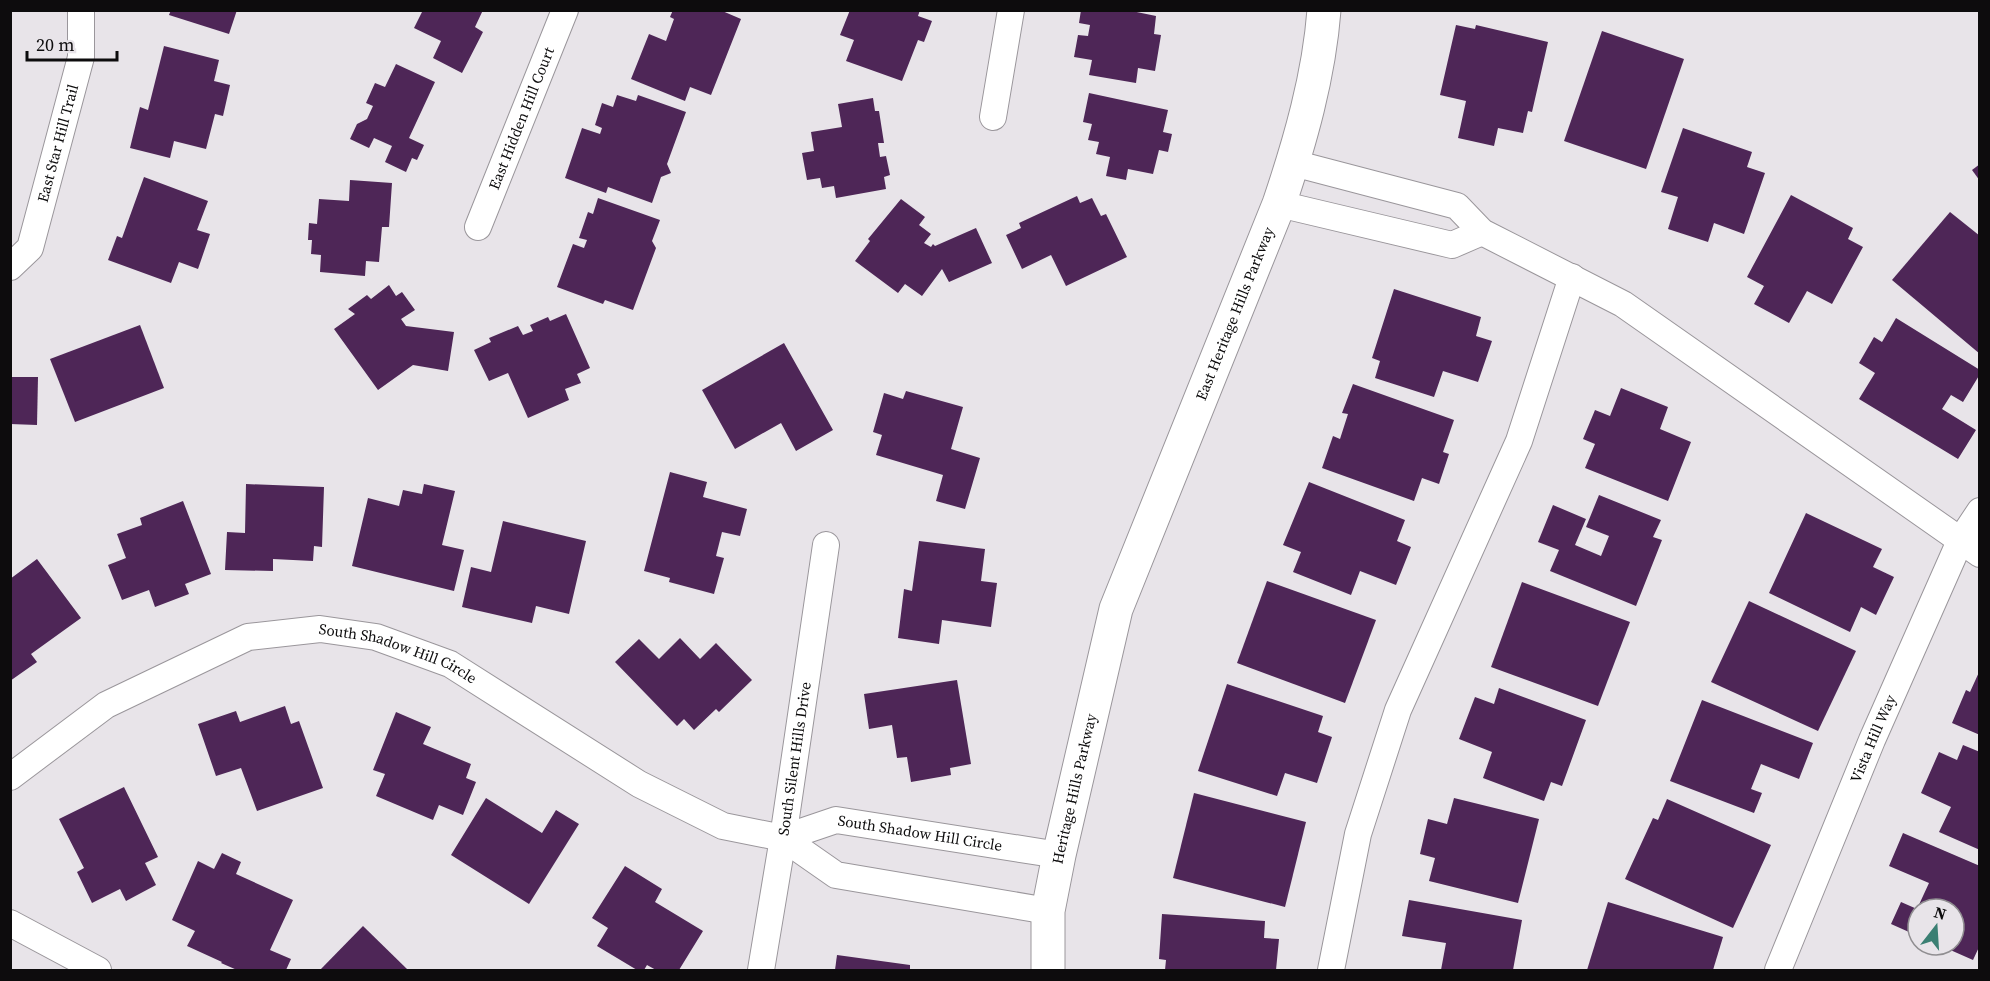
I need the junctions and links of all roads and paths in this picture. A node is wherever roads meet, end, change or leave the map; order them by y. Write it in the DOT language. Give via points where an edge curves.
graph roads {
  1 [pos="81,10"];
  2 [pos="565,10"];
  3 [pos="1011,10"];
  4 [pos="1324,10"];
  5 [pos="993,117"];
  6 [pos="1293,163"];
  7 [pos="1279,204"];
  8 [pos="478,227"];
  9 [pos="1482,232"];
  10 [pos="10,267"];
  11 [pos="1572,277"];
  12 [pos="1980,511"];
  13 [pos="826,545"];
  14 [pos="1970,548"];
  15 [pos="1116,609"];
  16 [pos="10,777"];
  17 [pos="783,838"];
  18 [pos="1059,855"];
  19 [pos="1048,911"];
  20 [pos="10,923"];
  21 [pos="98,970"];
  22 [pos="761,970"];
  23 [pos="1048,970"];
  24 [pos="1331,970"];
  25 [pos="1778,970"];
  1 -- 10 [label="street, East Star Hill Trail" via="81,57 30,248"];
  2 -- 8 [label="street, East Hidden Hill Court"];
  3 -- 5 [label="street"];
  4 -- 6 [label="street, East Heritage Hills Parkway" via="1321,49"];
  6 -- 7 [label="street, East Heritage Hills Parkway"];
  6 -- 9 [label="street" via="1457,206"];
  7 -- 9 [label="street" via="1452,245"];
  7 -- 15 [label="street, East Heritage Hills Parkway"];
  9 -- 11 [label="street"];
  11 -- 14 [label="street" via="1623,304"];
  11 -- 24 [label="street" via="1519,441 1398,710 1358,834"];
  12 -- 14 [label="street, Vista Hill Way"];
  13 -- 17 [label="street, South Silent Hills Drive"];
  14 -- 25 [label="street, Vista Hill Way" via="1872,740"];
  15 -- 18 [label="street, Heritage Hills Parkway"];
  16 -- 17 [label="street, South Shadow Hill Circle" via="106,705 248,637 320,629 376,637 450,664 639,784 723,826"];
  17 -- 18 [label="street, South Shadow Hill Circle" via="836,820"];
  17 -- 19 [label="street, South Shadow Hill Circle" via="836,875"];
  17 -- 22 [label="street, South Silent Hills Drive"];
  18 -- 19 [label="street, Heritage Hills Parkway"];
  19 -- 23 [label="street, Heritage Hills Parkway"];
  20 -- 21 [label="street"];
}
